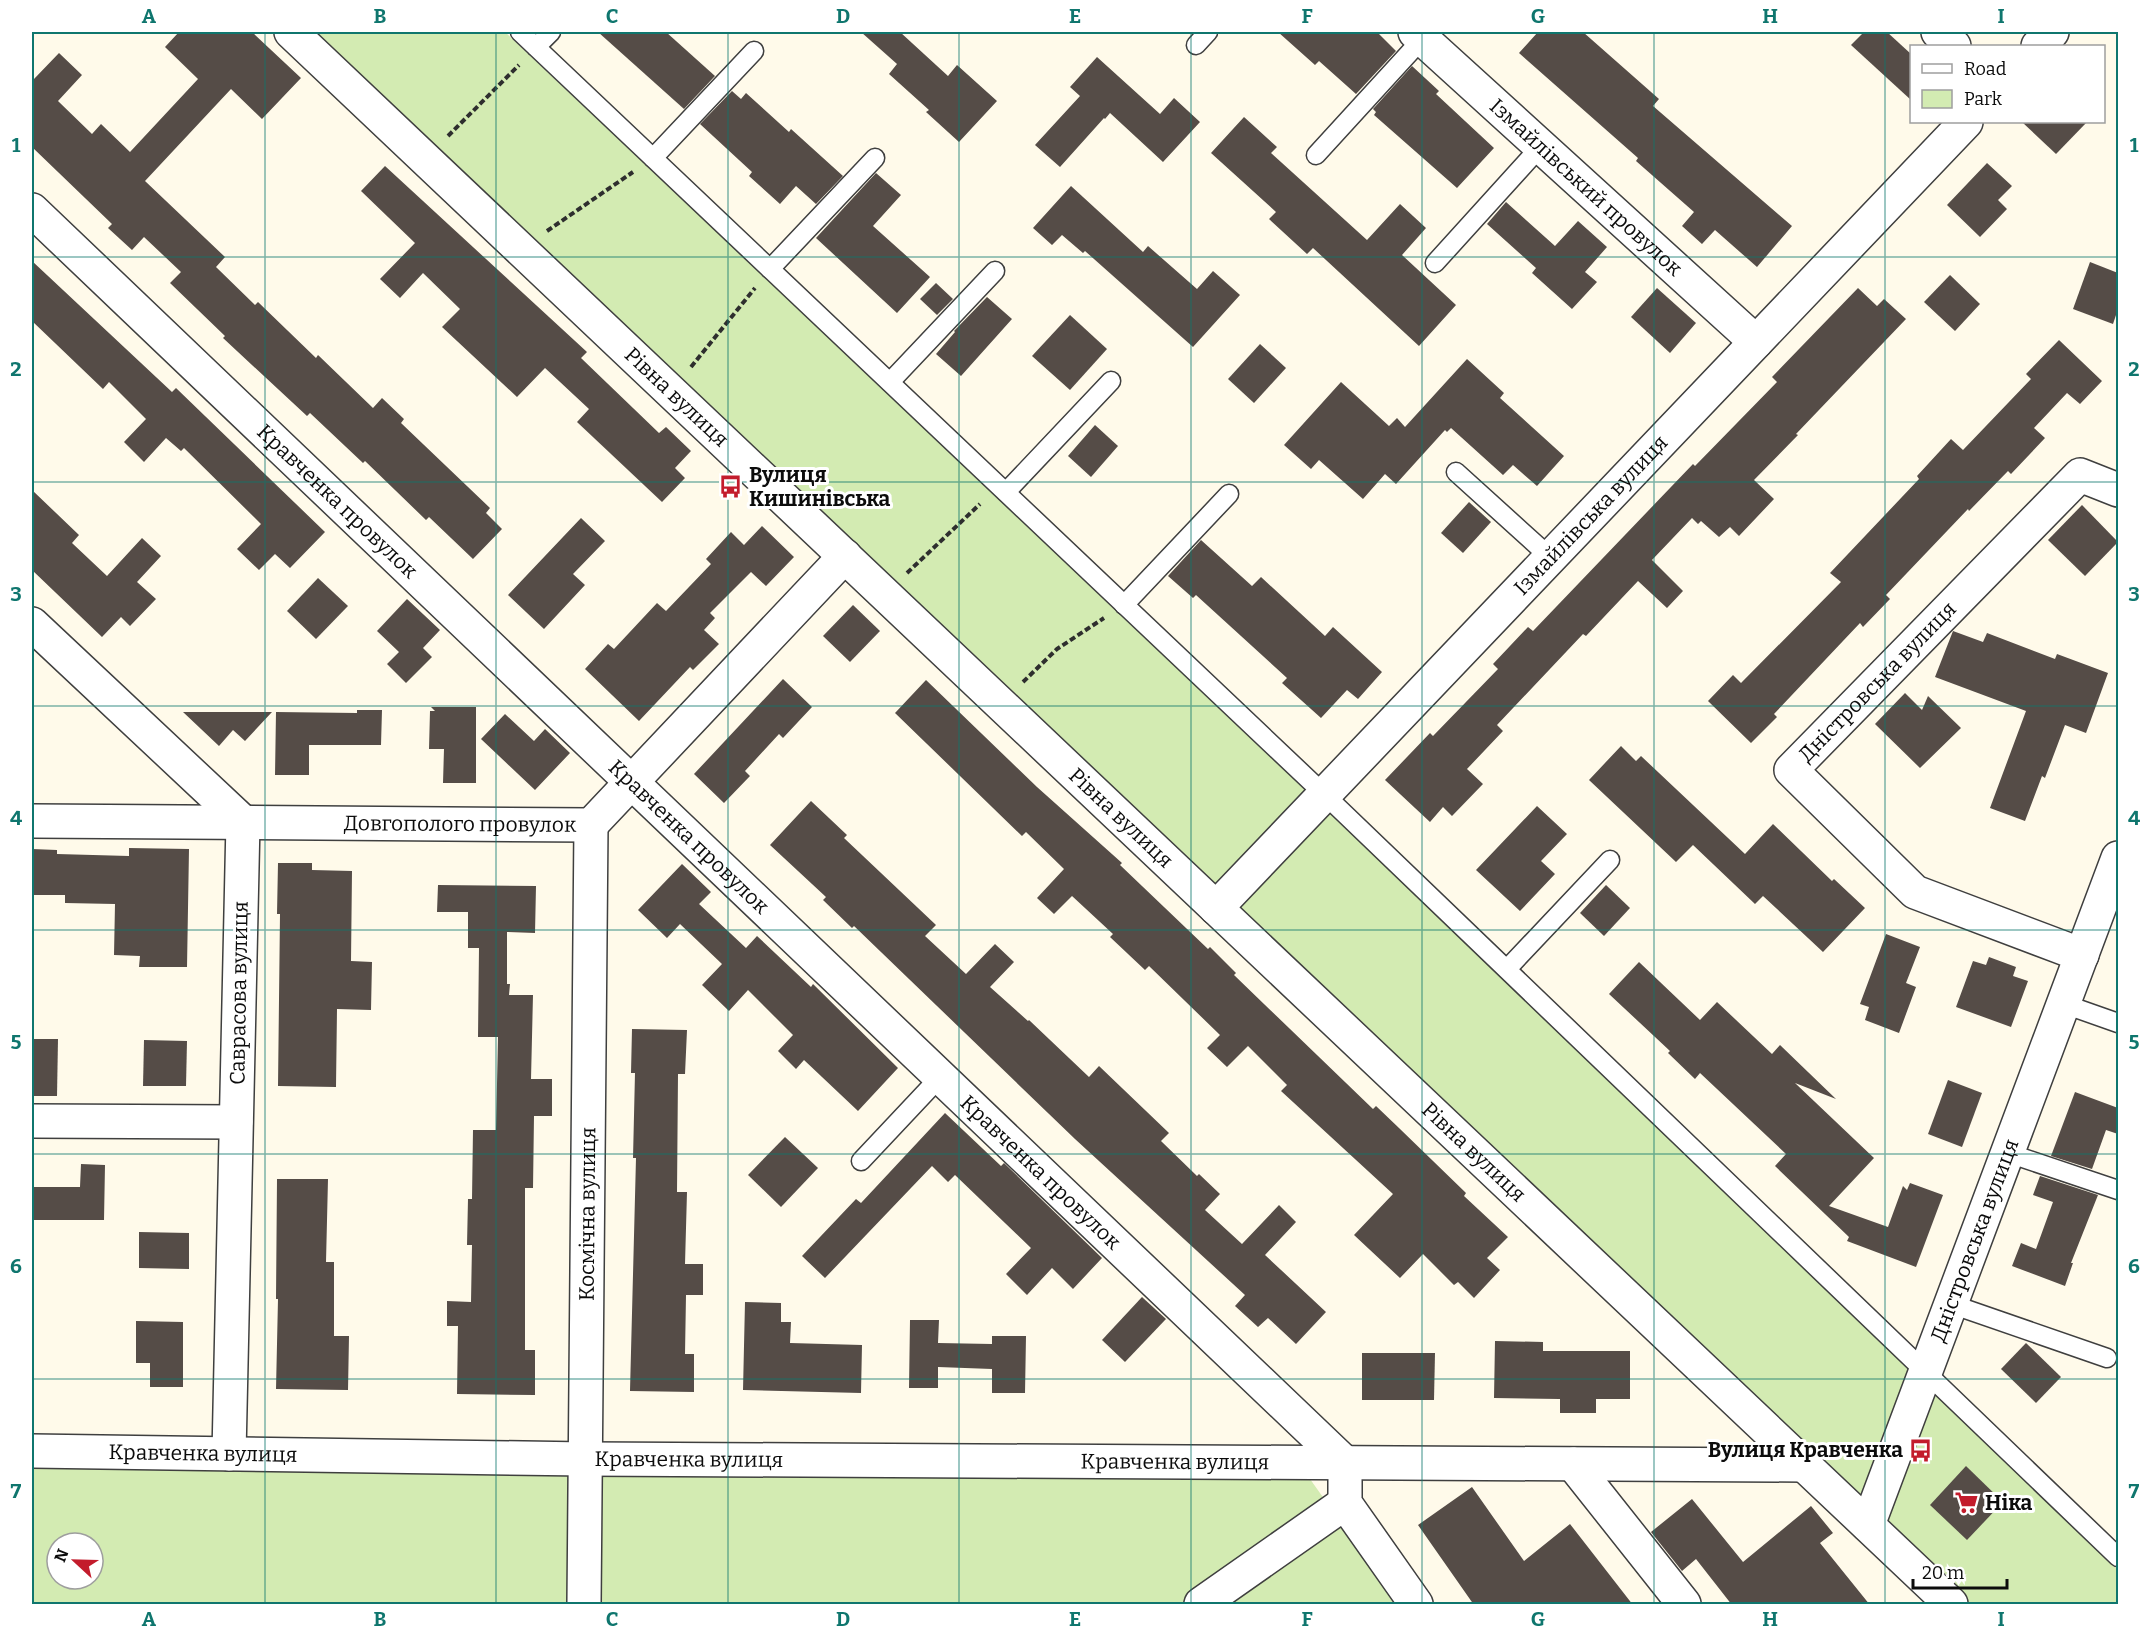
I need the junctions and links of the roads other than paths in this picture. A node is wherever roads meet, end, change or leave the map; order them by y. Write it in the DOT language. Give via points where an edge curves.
graph roads {
  1 [pos="291,32"];
  2 [pos="520,32"];
  3 [pos="551,32"];
  4 [pos="1208,32"];
  5 [pos="1938,32"];
  6 [pos="2052,32"];
  7 [pos="1419,35"];
  8 [pos="1196,45"];
  9 [pos="1953,45"];
  10 [pos="2039,45"];
  11 [pos="536,47"];
  12 [pos="754,51"];
  13 [pos="1965,123"];
  14 [pos="1541,146"];
  15 [pos="1316,155"];
  16 [pos="653,158"];
  17 [pos="875,158"];
  18 [pos="32,210"];
  19 [pos="1436,263"];
  20 [pos="770,269"];
  21 [pos="995,271"];
  22 [pos="1756,342"];
  23 [pos="1111,381"];
  24 [pos="890,382"];
  25 [pos="1456,472"];
  26 [pos="2118,490"];
  27 [pos="1006,492"];
  28 [pos="1229,494"];
  29 [pos="844,556"];
  30 [pos="1551,558"];
  31 [pos="1124,605"];
  32 [pos="32,624"];
  33 [pos="631,782"];
  34 [pos="1325,795"];
  35 [pos="32,821"];
  36 [pos="243,822"];
  37 [pos="591,825"];
  38 [pos="2118,858"];
  39 [pos="1610,860"];
  40 [pos="1216,908"];
  41 [pos="2082,955"];
  42 [pos="1507,969"];
  43 [pos="2064,1004"];
  44 [pos="2118,1023"];
  45 [pos="940,1077"];
  46 [pos="32,1121"];
  47 [pos="236,1122"];
  48 [pos="2008,1153"];
  49 [pos="861,1161"];
  50 [pos="2118,1190"];
  51 [pos="1951,1304"];
  52 [pos="2107,1358"];
  53 [pos="1926,1371"];
  54 [pos="32,1451"];
  55 [pos="229,1454"];
  56 [pos="586,1459"];
  57 [pos="1345,1463"];
  58 [pos="1573,1464"];
  59 [pos="1805,1465"];
  60 [pos="1345,1503"];
  61 [pos="1868,1525"];
  62 [pos="2118,1557"];
  63 [pos="584,1605"];
  64 [pos="1201,1605"];
  65 [pos="1416,1605"];
  66 [pos="1684,1605"];
  67 [pos="1952,1605"];
  1 -- 29 [label="street, Рівна вулиця"];
  2 -- 11 [label="lane"];
  3 -- 11 [label="lane"];
  4 -- 8 [label="lane"];
  5 -- 9 [label="street"];
  6 -- 10 [label="street"];
  7 -- 14 [label="street, Ізмайлівський провулок"];
  7 -- 15 [label="lane"];
  11 -- 16 [label="lane"];
  12 -- 16 [label="lane"];
  13 -- 22 [label="street, Ізмайлівська вулиця"];
  14 -- 19 [label="lane"];
  14 -- 22 [label="street, Ізмайлівський провулок"];
  16 -- 20 [label="lane"];
  17 -- 20 [label="lane"];
  18 -- 33 [label="street, Кравченка провулок"];
  20 -- 24 [label="lane"];
  21 -- 24 [label="lane"];
  22 -- 30 [label="street, Ізмайлівська вулиця"];
  23 -- 27 [label="lane"];
  24 -- 27 [label="lane"];
  25 -- 30 [label="lane"];
  26 -- 41 [label="street, Дністровська вулиця" via="2080,475 1791,770 1915,892"];
  27 -- 31 [label="lane"];
  28 -- 31 [label="lane"];
  29 -- 33 [label="street, Довгополого провулок"];
  29 -- 40 [label="street, Рівна вулиця"];
  30 -- 34 [label="street, Ізмайлівська вулиця"];
  31 -- 34 [label="lane"];
  32 -- 36 [label="street"];
  33 -- 37 [label="street, Довгополого провулок"];
  33 -- 45 [label="street, Кравченка провулок"];
  34 -- 40 [label="street, Ізмайлівська вулиця"];
  34 -- 42 [label="lane"];
  35 -- 36 [label="street, Довгополого провулок"];
  36 -- 37 [label="street, Довгополого провулок"];
  36 -- 47 [label="street, Саврасова вулиця"];
  37 -- 56 [label="street, Космічна вулиця"];
  38 -- 41 [label="street, Дністровська вулиця"];
  39 -- 42 [label="lane"];
  40 -- 59 [label="street, Рівна вулиця"];
  41 -- 43 [label="street, Дністровська вулиця"];
  42 -- 53 [label="lane"];
  43 -- 44 [label="lane"];
  43 -- 48 [label="street, Дністровська вулиця"];
  45 -- 49 [label="lane"];
  45 -- 57 [label="street, Кравченка провулок"];
  46 -- 47 [label="street"];
  47 -- 55 [label="street, Саврасова вулиця"];
  48 -- 50 [label="lane"];
  48 -- 51 [label="street, Дністровська вулиця"];
  51 -- 52 [label="lane"];
  51 -- 53 [label="street, Дністровська вулиця"];
  53 -- 61 [label="street, Дністровська вулиця"];
  53 -- 62 [label="lane"];
  54 -- 55 [label="street, Кравченка вулиця"];
  55 -- 56 [label="street, Кравченка вулиця"];
  56 -- 57 [label="street, Кравченка вулиця"];
  56 -- 63 [label="street, Космічна вулиця"];
  57 -- 58 [label="street, Кравченка вулиця"];
  57 -- 60 [label="street"];
  58 -- 59 [label="street, Кравченка вулиця"];
  58 -- 66 [label="street"];
  59 -- 61 [label="street, Рівна вулиця"];
  60 -- 64 [label="street"];
  60 -- 65 [label="street"];
  61 -- 67 [label="street, Рівна вулиця"];
}
